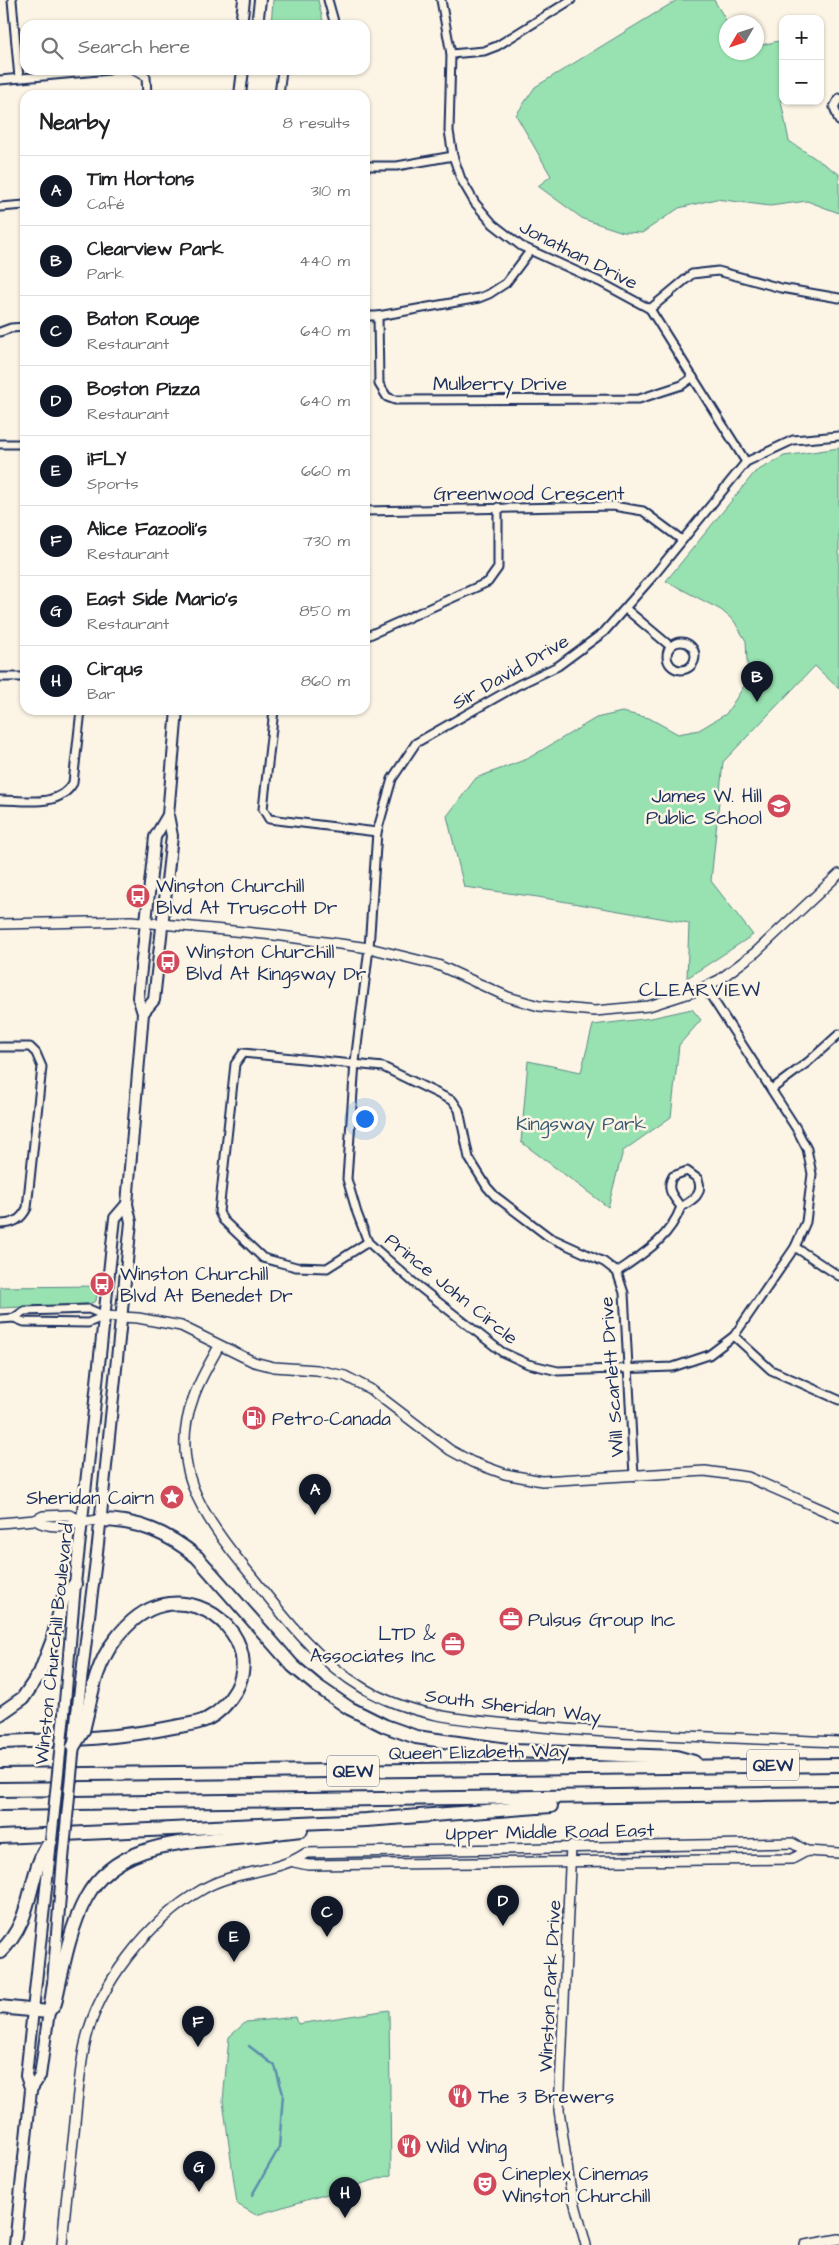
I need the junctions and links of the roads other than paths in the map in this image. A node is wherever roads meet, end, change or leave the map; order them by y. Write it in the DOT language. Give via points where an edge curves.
graph roads {
  1 [pos="12,0"];
  2 [pos="244,0"];
  3 [pos="260,0"];
  4 [pos="328,0"];
  5 [pos="441,0"];
  6 [pos="570,0"];
  7 [pos="242,20"];
  8 [pos="258,20"];
  9 [pos="334,20"];
  10 [pos="450,54"];
  11 [pos="53,75"];
  12 [pos="143,75"];
  13 [pos="242,75"];
  14 [pos="281,75"];
  15 [pos="19,78"];
  16 [pos="0,80"];
  17 [pos="147,90"];
  18 [pos="241,90"];
  19 [pos="280,90"];
  20 [pos="839,98"];
  21 [pos="839,120"];
  22 [pos="452,156"];
  23 [pos="370,166"];
  24 [pos="20,205"];
  25 [pos="0,207"];
  26 [pos="530,251"];
  27 [pos="839,298"];
  28 [pos="650,309"];
  29 [pos="370,316"];
  30 [pos="378,316"];
  31 [pos="20,327"];
  32 [pos="0,332"];
  33 [pos="693,377"];
  34 [pos="839,436"];
  35 [pos="0,444"];
  36 [pos="20,444"];
  37 [pos="746,462"];
  38 [pos="498,507"];
  39 [pos="370,511"];
  40 [pos="682,540"];
  41 [pos="626,609"];
  42 [pos="370,635"];
  43 [pos="670,646"];
  44 [pos="0,677"];
  45 [pos="20,677"];
  46 [pos="80,715"];
  47 [pos="177,715"];
  48 [pos="273,715"];
  49 [pos="0,800"];
  50 [pos="168,815"];
  51 [pos="378,832"];
  52 [pos="839,874"];
  53 [pos="146,923"];
  54 [pos="0,924"];
  55 [pos="163,925"];
  56 [pos="369,948"];
  57 [pos="705,987"];
  58 [pos="143,1013"];
  59 [pos="839,1034"];
  60 [pos="0,1047"];
  61 [pos="356,1062"];
  62 [pos="772,1089"];
  63 [pos="127,1204"];
  64 [pos="681,1207"];
  65 [pos="0,1224"];
  66 [pos="368,1242"];
  67 [pos="795,1247"];
  68 [pos="617,1272"];
  69 [pos="839,1276"];
  70 [pos="104,1316"];
  71 [pos="122,1317"];
  72 [pos="14,1318"];
  73 [pos="0,1319"];
  74 [pos="734,1336"];
  75 [pos="219,1346"];
  76 [pos="629,1369"];
  77 [pos="839,1400"];
  78 [pos="634,1476"];
  79 [pos="839,1517"];
  80 [pos="100,1520"];
  81 [pos="83,1521"];
  82 [pos="0,1523"];
  83 [pos="75,1584"];
  84 [pos="0,1714"];
  85 [pos="82,1714"];
  86 [pos="0,1742"];
  87 [pos="839,1742"];
  88 [pos="73,1746"];
  89 [pos="707,1765"];
  90 [pos="839,1765"];
  91 [pos="0,1775"];
  92 [pos="839,1793"];
  93 [pos="597,1797"];
  94 [pos="0,1804"];
  95 [pos="366,1820"];
  96 [pos="0,1837"];
  97 [pos="51,1841"];
  98 [pos="571,1846"];
  99 [pos="807,1850"];
  100 [pos="839,1853"];
  101 [pos="45,1859"];
  102 [pos="571,1861"];
  103 [pos="294,1862"];
  104 [pos="0,1952"];
  105 [pos="0,2007"];
  106 [pos="33,2010"];
  107 [pos="48,2012"];
  108 [pos="31,2090"];
  109 [pos="839,2239"];
  110 [pos="15,2245"];
  111 [pos="62,2245"];
  112 [pos="586,2245"];
  113 [pos="805,2245"];
  1 -- 15 [label="street"];
  2 -- 7 [label="main road"];
  3 -- 8 [label="main road"];
  4 -- 9 [label="street"];
  5 -- 10 [label="street, Jonathan Drive"];
  6 -- 10 [label="street" via="497,46 477,52"];
  10 -- 22 [label="street, Jonathan Drive" via="449,131"];
  11 -- 15 [label="street"];
  12 -- 17 [label="street" via="146,77"];
  13 -- 18 [label="main road"];
  14 -- 19 [label="street"];
  15 -- 16 [label="street"];
  20 -- 21 [label="street" via="834,107"];
  22 -- 23 [label="street" via="397,166"];
  22 -- 26 [label="street, Jonathan Drive" via="475,202 502,233"];
  24 -- 25 [label="street"];
  26 -- 28 [label="street, Jonathan Drive" via="600,282"];
  26 -- 30 [label="street" via="506,283 490,294"];
  27 -- 28 [label="street" via="781,288 718,271 692,274"];
  28 -- 33 [label="street, Jonathan Drive"];
  29 -- 30 [label="street"];
  30 -- 33 [label="street, Mulberry Drive" via="379,384 387,397 395,400 639,399 682,385"];
  31 -- 32 [label="street"];
  33 -- 37 [label="street, Jonathan Drive"];
  34 -- 37 [label="street, Sir David Drive" via="793,440"];
  35 -- 36 [label="street"];
  37 -- 40 [label="street, Sir David Drive"];
  38 -- 39 [label="street, Greenwood Crescent"];
  38 -- 40 [label="street, Greenwood Crescent" via="628,508 643,511"];
  38 -- 42 [label="street" via="498,568 488,582"];
  40 -- 41 [label="street, Sir David Drive"];
  41 -- 43 [label="street"];
  41 -- 51 [label="street, Sir David Drive" via="604,632 558,666 416,743 392,779"];
  43 -- 43 [label="street" via="680,642 690,646 695,656 691,666 681,670 671,666 666,657"];
  44 -- 45 [label="street"];
  46 -- 49 [label="street" via="73,783 68,792 53,800"];
  47 -- 50 [label="main road, Winston Churchill Boulevard"];
  48 -- 51 [label="street" via="263,809 268,819"];
  50 -- 53 [label="main road, Winston Churchill Boulevard" via="155,837"];
  50 -- 55 [label="main road, Winston Churchill Boulevard" via="172,836"];
  51 -- 56 [label="street, Sir David Drive"];
  52 -- 57 [label="street" via="756,952"];
  53 -- 54 [label="street"];
  53 -- 55 [label="street"];
  53 -- 58 [label="main road, Winston Churchill Boulevard" via="138,997"];
  55 -- 56 [label="street"];
  55 -- 58 [label="main road, Winston Churchill Boulevard" via="154,1000"];
  56 -- 57 [label="street" via="438,965 508,997 570,1010 649,1006"];
  56 -- 61 [label="street, Prince John Circle"];
  57 -- 62 [label="street, Prince John Circle"];
  58 -- 63 [label="main road, Winston Churchill Boulevard"];
  59 -- 62 [label="street"];
  60 -- 65 [label="street" via="30,1047 42,1067 27,1208 17,1221"];
  61 -- 66 [label="street, Prince John Circle" via="347,1179"];
  61 -- 66 [label="street" via="243,1053 235,1064 219,1212 222,1220 263,1258 296,1267 326,1268"];
  61 -- 68 [label="street, Will Scarlett Drive" via="383,1067 454,1101 459,1110 468,1158 495,1196 549,1237 604,1262"];
  62 -- 67 [label="street, Prince John Circle" via="807,1150 812,1174 806,1222"];
  63 -- 70 [label="main road, Winston Churchill Boulevard" via="115,1218"];
  63 -- 71 [label="main road, Winston Churchill Boulevard" via="131,1222"];
  64 -- 64 [label="street" via="671,1194 669,1185 673,1176 687,1171 698,1179 700,1189 696,1197"];
  64 -- 68 [label="street" via="674,1226 666,1235"];
  66 -- 76 [label="street, Prince John Circle" via="502,1352 528,1364 558,1371"];
  67 -- 69 [label="street"];
  67 -- 74 [label="street, Prince John Circle"];
  68 -- 76 [label="street, Will Scarlett Drive" via="624,1293"];
  70 -- 71 [label="street"];
  70 -- 72 [label="street" via="88,1323 24,1322"];
  70 -- 72 [label="street" via="89,1309 24,1311"];
  70 -- 81 [label="main road, Winston Churchill Boulevard"];
  71 -- 75 [label="street" via="181,1326"];
  71 -- 80 [label="main road, Winston Churchill Boulevard"];
  72 -- 73 [label="street"];
  74 -- 76 [label="street, Prince John Circle" via="709,1355 673,1367"];
  74 -- 77 [label="street" via="771,1370"];
  75 -- 78 [label="street" via="254,1362 345,1376 370,1389 450,1450 505,1474 542,1481"];
  75 -- 87 [label="street, South Sheridan Way" via="195,1393 187,1420 186,1458 195,1496 218,1536 287,1621 326,1661 363,1688 406,1707 460,1719 645,1735"];
  76 -- 78 [label="street, Will Scarlett Drive"];
  78 -- 79 [label="street" via="730,1472"];
  80 -- 81 [label="street"];
  80 -- 85 [label="main road, Winston Churchill Boulevard"];
  80 -- 89 [label="highway" via="143,1525 180,1542 293,1666 349,1708 384,1726 416,1737 514,1751 676,1758"];
  81 -- 82 [label="street" via="69,1515"];
  81 -- 83 [label="main road, Winston Churchill Boulevard"];
  83 -- 84 [label="highway" via="64,1599 40,1673 23,1698"];
  83 -- 97 [label="main road, Winston Churchill Boulevard, bridge"];
  85 -- 86 [label="highway" via="109,1648 125,1627 142,1613 164,1604 192,1604 213,1613 236,1638 243,1659 241,1680 221,1710 206,1720 141,1734"];
  85 -- 88 [label="highway, bridge" via="83,1731"];
  88 -- 107 [label="main road, Winston Churchill Boulevard, bridge"];
  89 -- 90 [label="highway, Queen Elizabeth Way / QEW"];
  89 -- 91 [label="highway, Queen Elizabeth Way / QEW"];
  92 -- 93 [label="highway, QEW"];
  93 -- 94 [label="highway, QEW"];
  93 -- 95 [label="highway" via="566,1805"];
  95 -- 96 [label="highway"];
  95 -- 107 [label="highway" via="171,1844 142,1851 120,1861 104,1874 86,1898 74,1930 55,2004"];
  97 -- 101 [label="highway" via="42,1852"];
  98 -- 99 [label="street, Upper Middle Road East" via="792,1843"];
  98 -- 102 [label="street, Winston Park Drive"];
  98 -- 103 [label="street, Upper Middle Road East" via="306,1853"];
  99 -- 100 [label="street, Upper Middle Road East"];
  99 -- 102 [label="street, Upper Middle Road East" via="792,1859"];
  101 -- 104 [label="highway" via="25,1915"];
  101 -- 106 [label="main road, Winston Churchill Boulevard"];
  102 -- 103 [label="street, Upper Middle Road East" via="308,1865"];
  102 -- 112 [label="street, Winston Park Drive" via="559,2110 570,2186"];
  103 -- 111 [label="street, Upper Middle Road East" via="226,1878 204,1888 164,1918 127,1956 98,2008 84,2047"];
  105 -- 106 [label="highway"];
  106 -- 107 [label="highway"];
  106 -- 108 [label="main road, Winston Churchill Boulevard" via="26,2076"];
  107 -- 108 [label="main road, Winston Churchill Boulevard" via="40,2076"];
  108 -- 110 [label="main road, Winston Churchill Boulevard"];
  109 -- 113 [label="street"];
}
